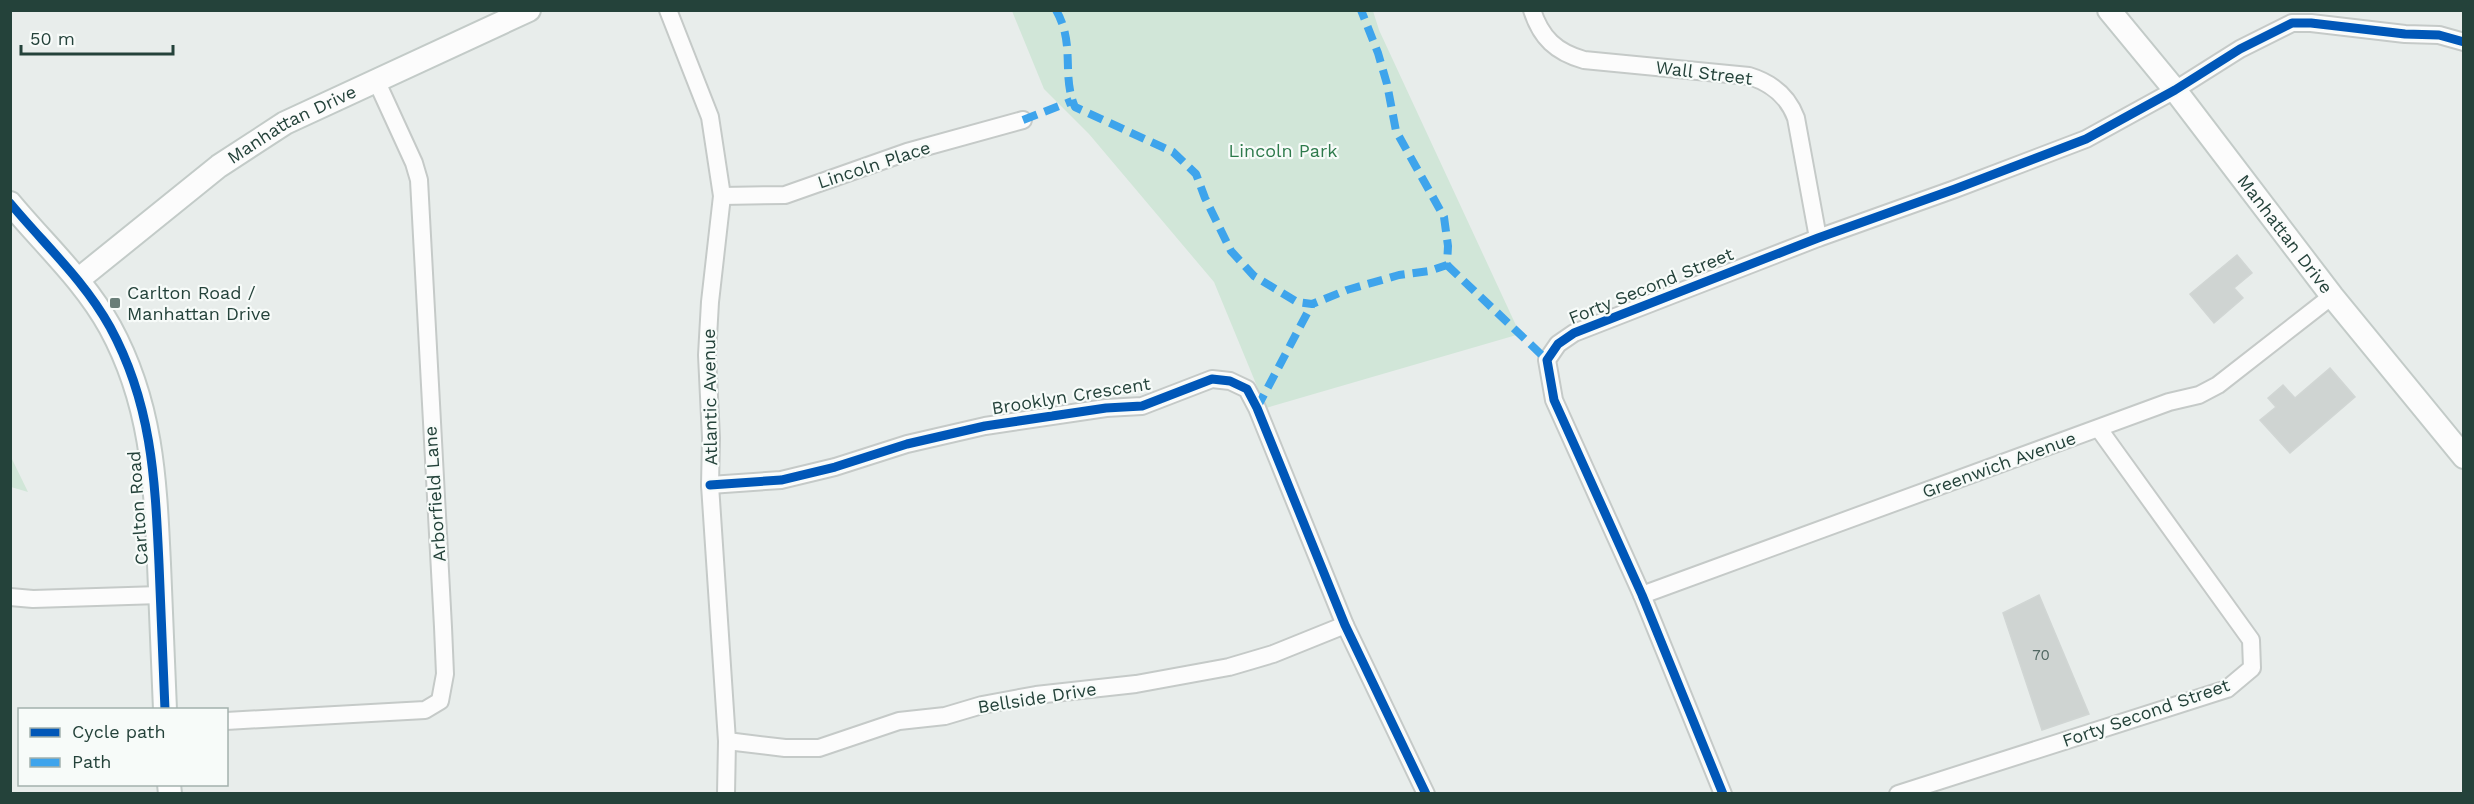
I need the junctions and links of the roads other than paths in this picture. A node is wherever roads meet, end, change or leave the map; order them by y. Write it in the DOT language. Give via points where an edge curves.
graph roads {
  1 [pos="529,10"];
  2 [pos="668,10"];
  3 [pos="1532,10"];
  4 [pos="2109,10"];
  5 [pos="2463,42"];
  6 [pos="376,80"];
  7 [pos="2175,90"];
  8 [pos="1023,120"];
  9 [pos="722,196"];
  10 [pos="10,203"];
  11 [pos="1818,238"];
  12 [pos="79,279"];
  13 [pos="2332,296"];
  14 [pos="2099,429"];
  15 [pos="2463,457"];
  16 [pos="710,485"];
  17 [pos="160,595"];
  18 [pos="1642,595"];
  19 [pos="10,597"];
  20 [pos="1345,625"];
  21 [pos="165,708"];
  22 [pos="228,721"];
  23 [pos="727,741"];
  24 [pos="726,794"];
  25 [pos="1426,794"];
  26 [pos="1723,794"];
  27 [pos="1898,794"];
  1 -- 6 [label="street, Manhattan Drive"];
  2 -- 9 [label="street, Atlantic Avenue" via="710,117"];
  3 -- 11 [label="street, Wall Street" via="1546,39 1567,55 1584,60 1749,76 1764,80 1779,91 1791,104 1796,118"];
  4 -- 7 [label="street, Manhattan Drive"];
  5 -- 7 [label="street, Forty Second Street" via="2439,35 2292,23 2240,49"];
  6 -- 12 [label="street, Manhattan Drive" via="285,123 219,166"];
  6 -- 22 [label="street, Arborfield Lane" via="419,180 444,687 440,701 425,710"];
  7 -- 11 [label="street, Forty Second Street" via="2086,139"];
  7 -- 13 [label="street, Manhattan Drive"];
  8 -- 9 [label="street, Lincoln Place" via="907,152 785,195"];
  9 -- 16 [label="street, Atlantic Avenue" via="707,355"];
  10 -- 12 [label="street, Carlton Road"];
  11 -- 18 [label="street, Forty Second Street" via="1574,333 1558,344 1547,360 1554,400"];
  12 -- 17 [label="street, Carlton Road" via="110,326 127,363 148,431 158,506"];
  13 -- 14 [label="street, Greenwich Avenue" via="2218,385"];
  13 -- 15 [label="street, Manhattan Drive"];
  14 -- 18 [label="street, Greenwich Avenue"];
  14 -- 27 [label="street, Forty Second Street" via="2251,640 2252,668 2228,689"];
  16 -- 20 [label="street, Brooklyn Crescent" via="781,480 985,426 1142,406 1212,379 1230,381 1247,389 1257,408"];
  16 -- 23 [label="street, Atlantic Avenue"];
  17 -- 19 [label="street"];
  17 -- 21 [label="street, Carlton Road"];
  18 -- 26 [label="street, Forty Second Street"];
  20 -- 23 [label="street, Bellside Drive" via="1229,667 982,705 945,716 899,722 819,748"];
  20 -- 25 [label="street, Brooklyn Crescent"];
  23 -- 24 [label="street, Atlantic Avenue"];
}
